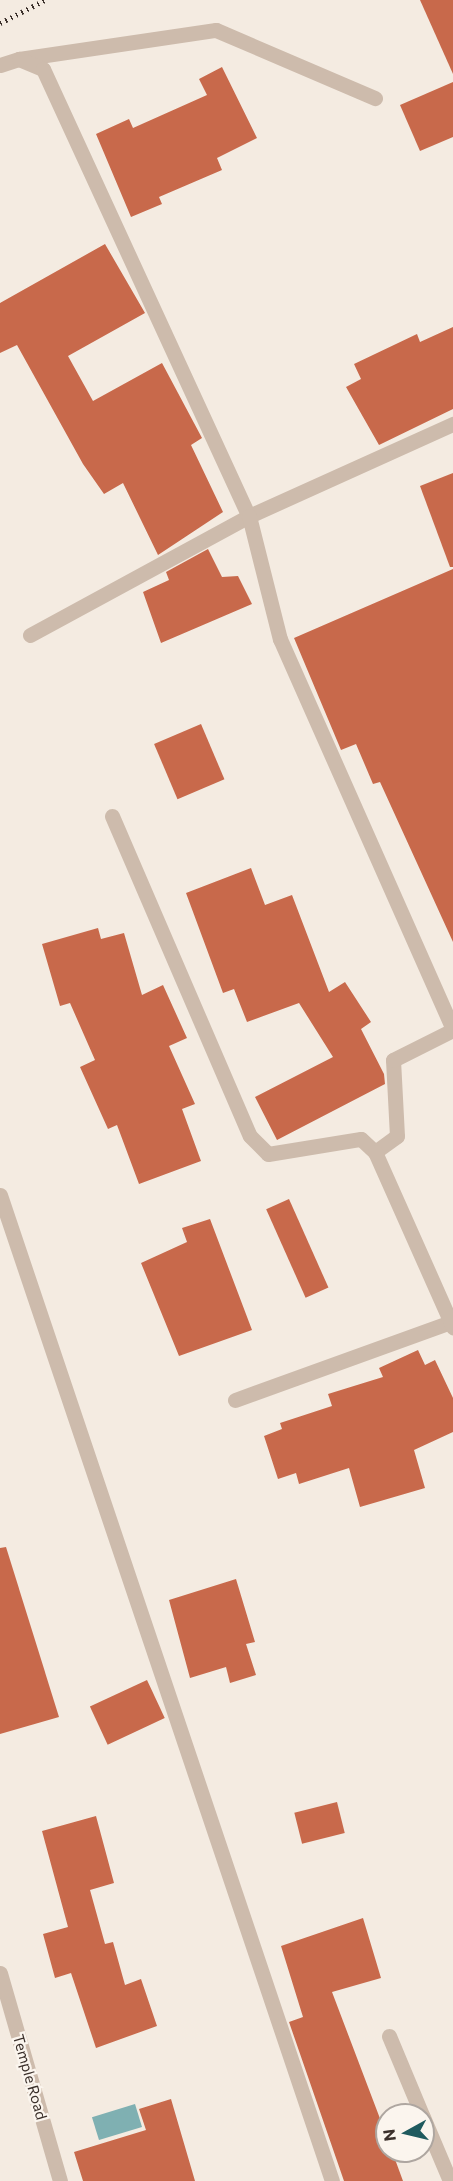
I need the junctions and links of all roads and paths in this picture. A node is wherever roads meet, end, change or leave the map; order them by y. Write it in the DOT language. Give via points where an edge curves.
graph roads {
  1 [pos="20,59"];
  2 [pos="0,65"];
  3 [pos="375,98"];
  4 [pos="453,424"];
  5 [pos="249,516"];
  6 [pos="30,635"];
  7 [pos="112,816"];
  8 [pos="453,1030"];
  9 [pos="375,1152"];
  10 [pos="0,1194"];
  11 [pos="452,1325"];
  12 [pos="235,1400"];
  13 [pos="0,1973"];
  14 [pos="389,2036"];
  15 [pos="417,2103"];
  16 [pos="435,2145"];
  17 [pos="60,2181"];
  18 [pos="332,2181"];
  19 [pos="450,2181"];
  1 -- 2 [label="street"];
  1 -- 3 [label="street" via="216,30"];
  1 -- 5 [label="street" via="44,69"];
  4 -- 5 [label="street"];
  5 -- 6 [label="street"];
  5 -- 8 [label="street" via="280,639"];
  7 -- 9 [label="street" via="250,1136 268,1154 361,1139"];
  8 -- 9 [label="street" via="393,1060 398,1136"];
  9 -- 11 [label="street"];
  10 -- 18 [label="street"];
  11 -- 12 [label="street"];
  13 -- 17 [label="street, Temple Road"];
  14 -- 15 [label="street"];
  16 -- 19 [label="street"];
}
